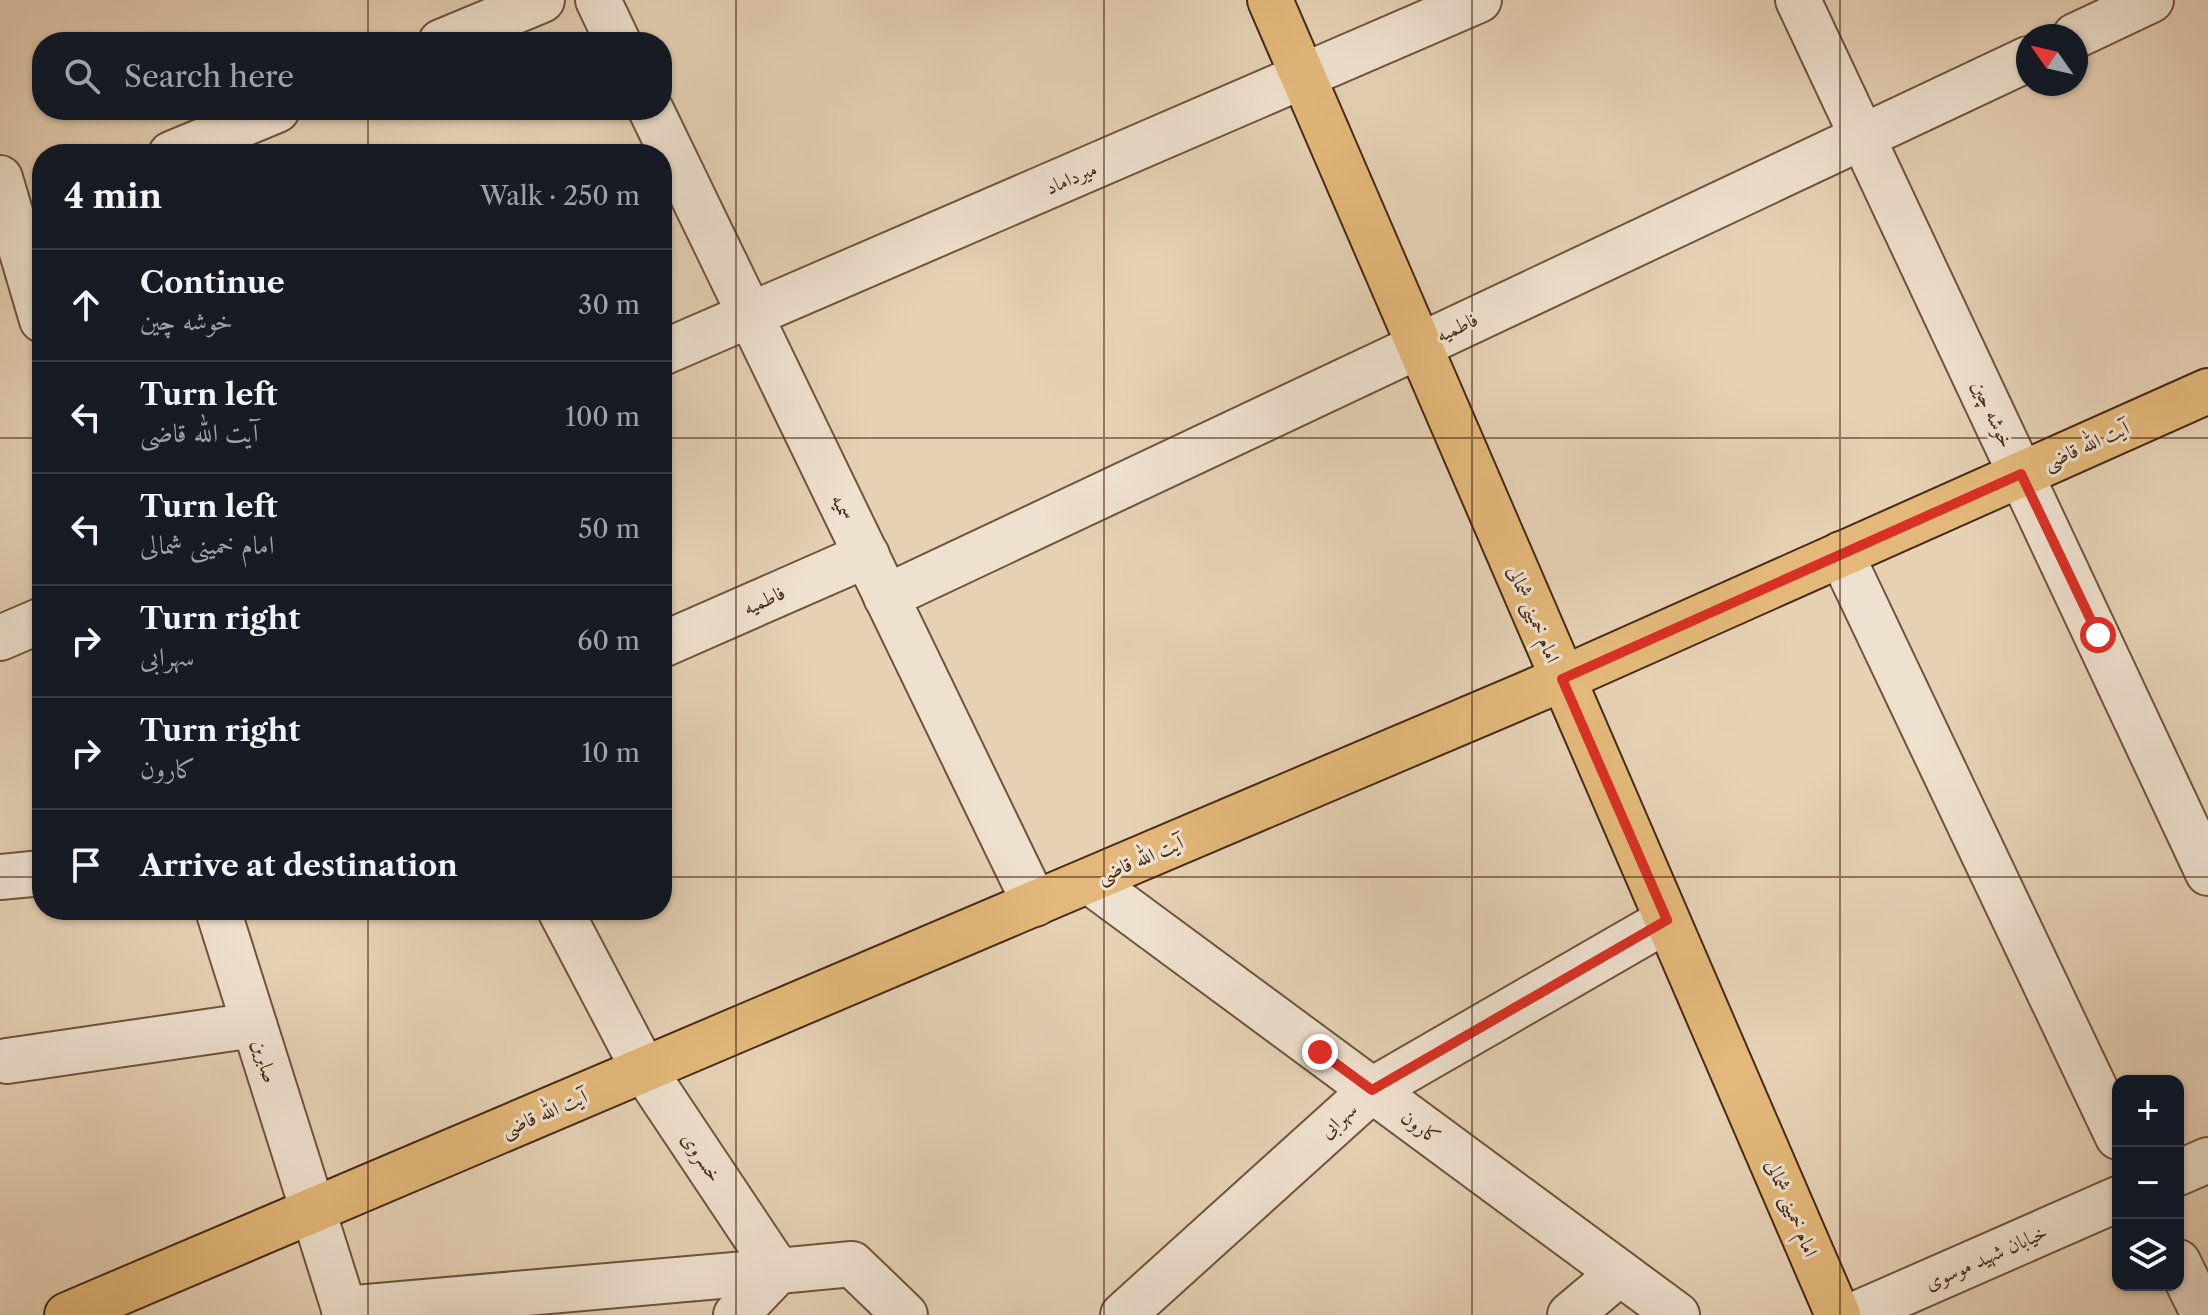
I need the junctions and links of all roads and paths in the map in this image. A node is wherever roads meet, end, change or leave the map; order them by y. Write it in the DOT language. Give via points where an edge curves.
graph roads {
  1 [pos="542,0"];
  2 [pos="598,0"];
  3 [pos="1270,0"];
  4 [pos="1479,0"];
  5 [pos="1798,0"];
  6 [pos="2151,0"];
  7 [pos="2088,30"];
  8 [pos="465,32"];
  9 [pos="613,32"];
  10 [pos="2016,65"];
  11 [pos="1302,79"];
  12 [pos="253,120"];
  13 [pos="656,120"];
  14 [pos="1863,137"];
  15 [pos="195,144"];
  16 [pos="668,144"];
  17 [pos="672,153"];
  18 [pos="0,178"];
  19 [pos="18,218"];
  20 [pos="32,278"];
  21 [pos="751,315"];
  22 [pos="1418,345"];
  23 [pos="672,349"];
  24 [pos="2208,391"];
  25 [pos="2021,474"];
  26 [pos="1841,554"];
  27 [pos="867,555"];
  28 [pos="886,597"];
  29 [pos="32,624"];
  30 [pos="0,638"];
  31 [pos="672,641"];
  32 [pos="1562,679"];
  33 [pos="2197,819"];
  34 [pos="2208,873"];
  35 [pos="32,874"];
  36 [pos="0,877"];
  37 [pos="1089,881"];
  38 [pos="1035,904"];
  39 [pos="221,920"];
  40 [pos="565,920"];
  41 [pos="1667,920"];
  42 [pos="254,1025"];
  43 [pos="7,1061"];
  44 [pos="644,1070"];
  45 [pos="1372,1090"];
  46 [pos="2112,1124"];
  47 [pos="2208,1160"];
  48 [pos="2184,1170"];
  49 [pos="2112,1202"];
  50 [pos="311,1212"];
  51 [pos="778,1271"];
  52 [pos="1620,1273"];
  53 [pos="2184,1274"];
  54 [pos="345,1312"];
  55 [pos="67,1315"];
  56 [pos="736,1315"];
  57 [pos="905,1315"];
  58 [pos="1123,1315"];
  59 [pos="1570,1315"];
  60 [pos="1677,1315"];
  61 [pos="1838,1315"];
  62 [pos="1854,1315"];
  63 [pos="2204,1315"];
  1 -- 8 [label="street"];
  2 -- 9 [label="street"];
  3 -- 11 [label="main road, امام خمینی شمالی"];
  4 -- 11 [label="street, میرداماد"];
  5 -- 14 [label="street, خوشه چین"];
  6 -- 7 [label="street"];
  10 -- 14 [label="street, فاطمیه"];
  11 -- 21 [label="street, میرداماد"];
  11 -- 22 [label="main road, امام خمینی شمالی"];
  12 -- 15 [label="street"];
  13 -- 16 [label="street, سمیه"];
  14 -- 22 [label="street, فاطمیه"];
  14 -- 25 [label="street, خوشه چین"];
  17 -- 21 [label="street, سمیه"];
  18 -- 19 [label="street"];
  19 -- 20 [label="street"];
  21 -- 23 [label="street, میرداماد"];
  21 -- 27 [label="street, سمیه"];
  22 -- 28 [label="street, فاطمیه"];
  22 -- 32 [label="main road, امام خمینی شمالی"];
  24 -- 25 [label="main road, آیت الله قاضی"];
  25 -- 26 [label="main road, آیت الله قاضی"];
  25 -- 33 [label="street, خوشه چین"];
  26 -- 32 [label="main road, آیت الله قاضی"];
  26 -- 46 [label="street"];
  27 -- 28 [label="street, سمیه"];
  27 -- 31 [label="street, فاطمیه"];
  28 -- 38 [label="street, سمیه"];
  29 -- 30 [label="street"];
  32 -- 37 [label="main road, آیت الله قاضی"];
  32 -- 41 [label="main road, امام خمینی شمالی"];
  33 -- 34 [label="street, خوشه چین"];
  35 -- 36 [label="street"];
  37 -- 38 [label="main road, آیت الله قاضی"];
  37 -- 45 [label="street, کارون"];
  38 -- 44 [label="main road, آیت الله قاضی"];
  39 -- 42 [label="street, صابرین"];
  40 -- 44 [label="street, خسروی"];
  41 -- 45 [label="street, سهرابی"];
  41 -- 61 [label="main road, امام خمینی شمالی"];
  42 -- 43 [label="street"];
  42 -- 50 [label="street, صابرین"];
  44 -- 50 [label="main road, آیت الله قاضی"];
  44 -- 51 [label="street, خسروی"];
  45 -- 52 [label="street, کارون"];
  45 -- 58 [label="street, سهرابی"];
  47 -- 48 [label="street"];
  49 -- 62 [label="street, خیابان شهید موسوی"];
  50 -- 54 [label="street, صابرین"];
  50 -- 55 [label="main road, آیت الله قاضی"];
  51 -- 54 [label="street"];
  51 -- 56 [label="street"];
  51 -- 57 [label="street" via="852,1264"];
  52 -- 59 [label="street"];
  52 -- 60 [label="street, کارون"];
  53 -- 63 [label="street"];
}
